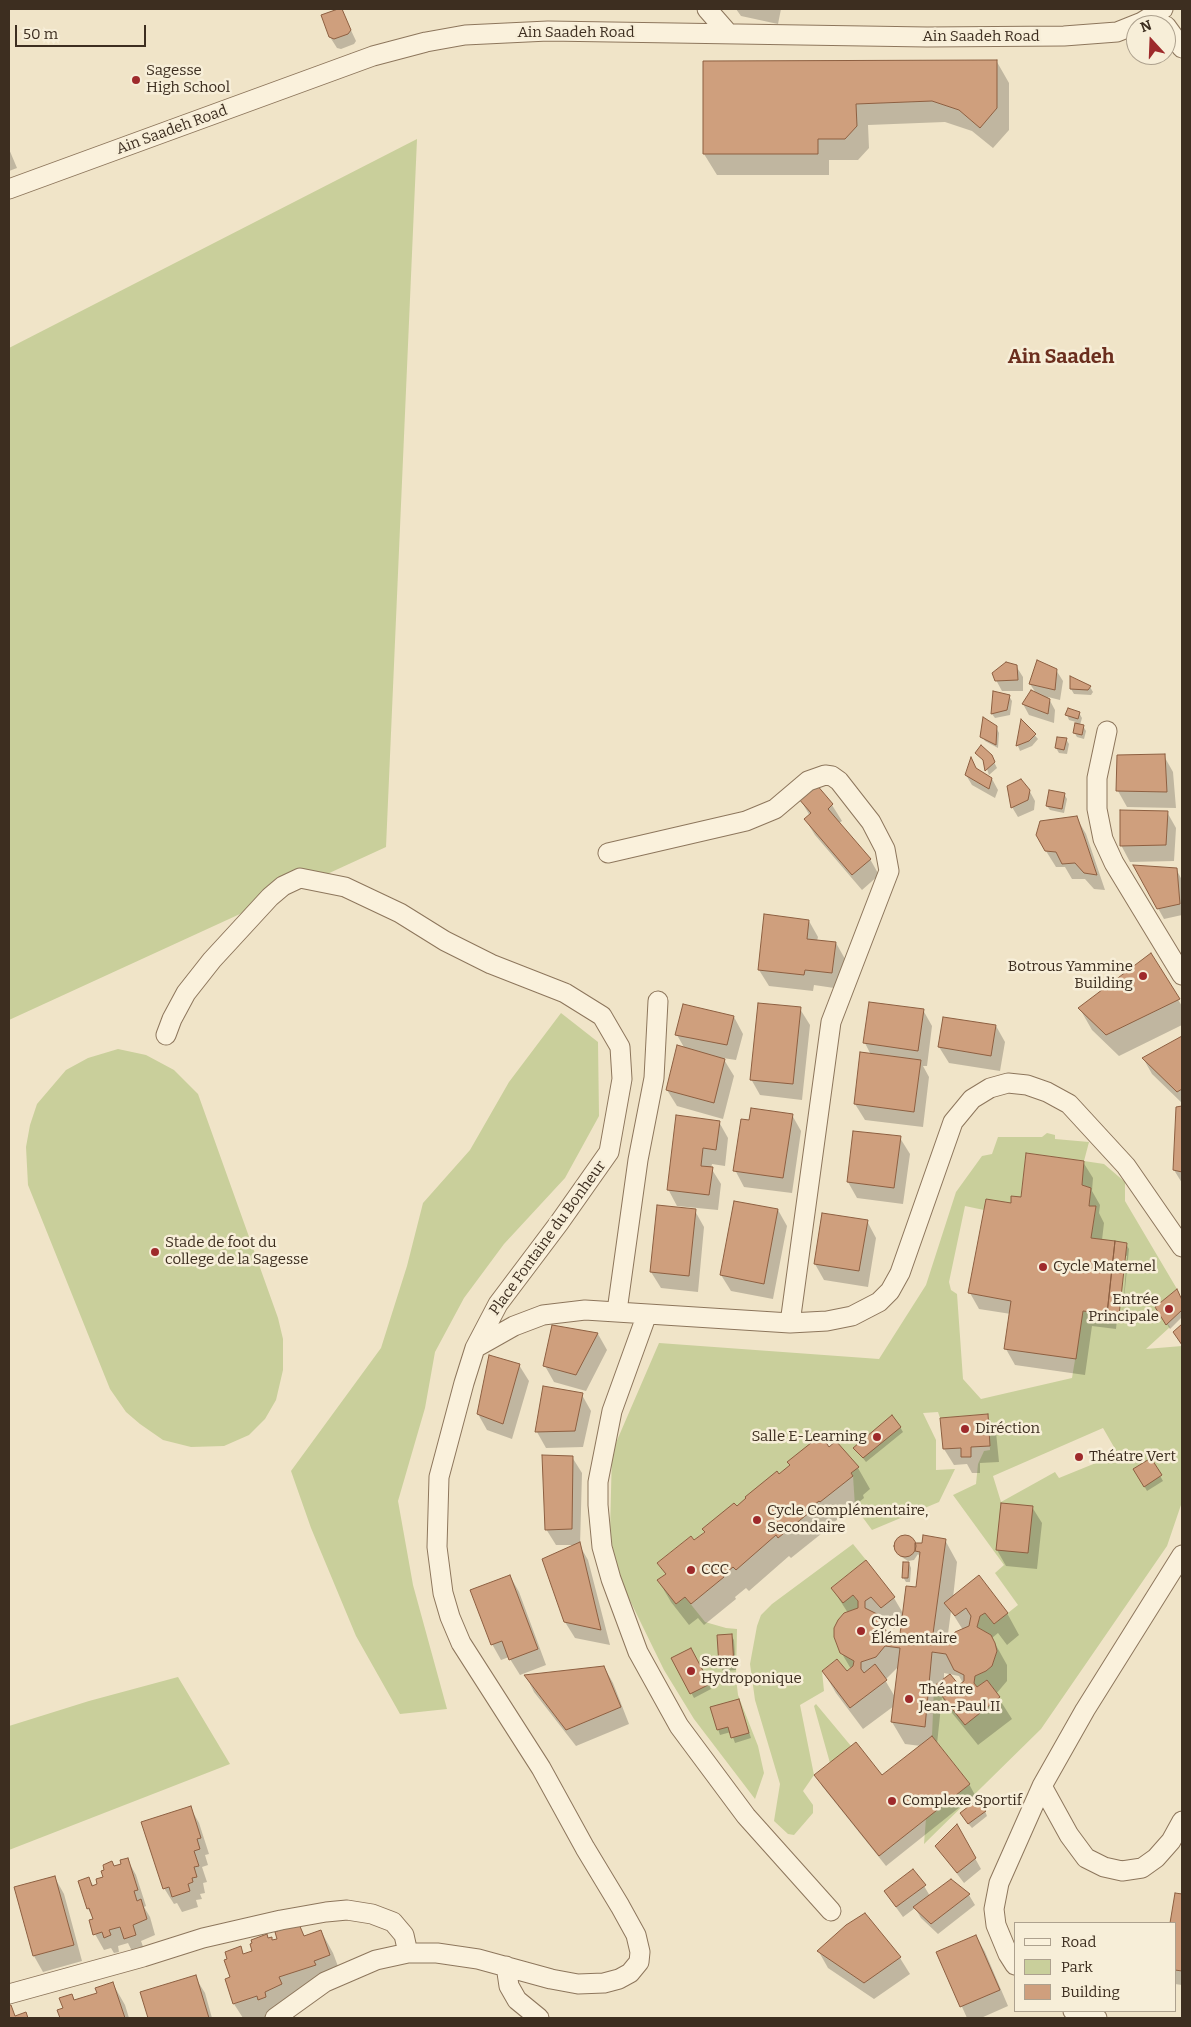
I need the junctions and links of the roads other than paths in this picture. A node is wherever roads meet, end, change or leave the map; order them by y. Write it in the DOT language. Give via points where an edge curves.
graph roads {
  1 [pos="707,9"];
  2 [pos="1126,28"];
  3 [pos="728,34"];
  4 [pos="9,189"];
  5 [pos="1106,731"];
  6 [pos="608,853"];
  7 [pos="1182,975"];
  8 [pos="658,1001"];
  9 [pos="166,1035"];
  10 [pos="1182,1247"];
  11 [pos="617,1311"];
  12 [pos="648,1314"];
  13 [pos="790,1323"];
  14 [pos="475,1348"];
  15 [pos="1182,1555"];
  16 [pos="1042,1786"];
  17 [pos="1182,1821"];
  18 [pos="831,1911"];
  19 [pos="408,1953"];
  20 [pos="1014,1963"];
  21 [pos="506,1966"];
  22 [pos="9,1994"];
  23 [pos="1076,2012"];
  24 [pos="275,2018"];
  25 [pos="538,2018"];
  26 [pos="1097,2018"];
  1 -- 3 [label="street"];
  2 -- 3 [label="street, Ain Saadeh Road" via="1064,36"];
  3 -- 4 [label="street, Ain Saadeh Road" via="548,31 465,34 426,42 373,56"];
  5 -- 7 [label="street" via="1097,778 1097,808 1103,839 1114,863"];
  6 -- 13 [label="street" via="746,821 776,809 808,781 825,776 839,781 871,822 885,849 889,871 831,1022"];
  8 -- 11 [label="street" via="654,1078 638,1160"];
  9 -- 14 [label="street, Place Fontaine du Bonheur" via="186,994 212,960 270,897 300,878 345,887 400,913 444,941 491,964 565,993 602,1016 620,1048 622,1079 609,1152 498,1304"];
  10 -- 13 [label="street" via="1126,1166 1069,1104 1027,1084 1008,1083 990,1088 972,1099 953,1122 900,1273 890,1291 879,1302 852,1316"];
  11 -- 12 [label="street"];
  11 -- 14 [label="street" via="585,1310 543,1315 514,1326"];
  12 -- 13 [label="street"];
  12 -- 18 [label="street" via="612,1411 598,1482 602,1547 611,1579 638,1652 679,1726 746,1816"];
  14 -- 21 [label="street, Place Fontaine du Bonheur" via="439,1477 437,1547 443,1593 461,1643 542,1768 636,1935 640,1952 639,1962 630,1973 604,1983 551,1979"];
  15 -- 16 [label="street" via="1085,1710"];
  16 -- 17 [label="street" via="1069,1836 1086,1858 1104,1867 1122,1871 1142,1868 1171,1841"];
  16 -- 20 [label="street" via="999,1883 994,1909 996,1925"];
  19 -- 21 [label="street, Place Fontaine du Bonheur" via="436,1953"];
  19 -- 22 [label="street" via="404,1935 393,1922 347,1910 326,1912 203,1938"];
  19 -- 24 [label="street, Place Fontaine du Bonheur" via="376,1960 325,1982"];
  21 -- 25 [label="street" via="509,1986 517,2000"];
  23 -- 26 [label="street"];
}
